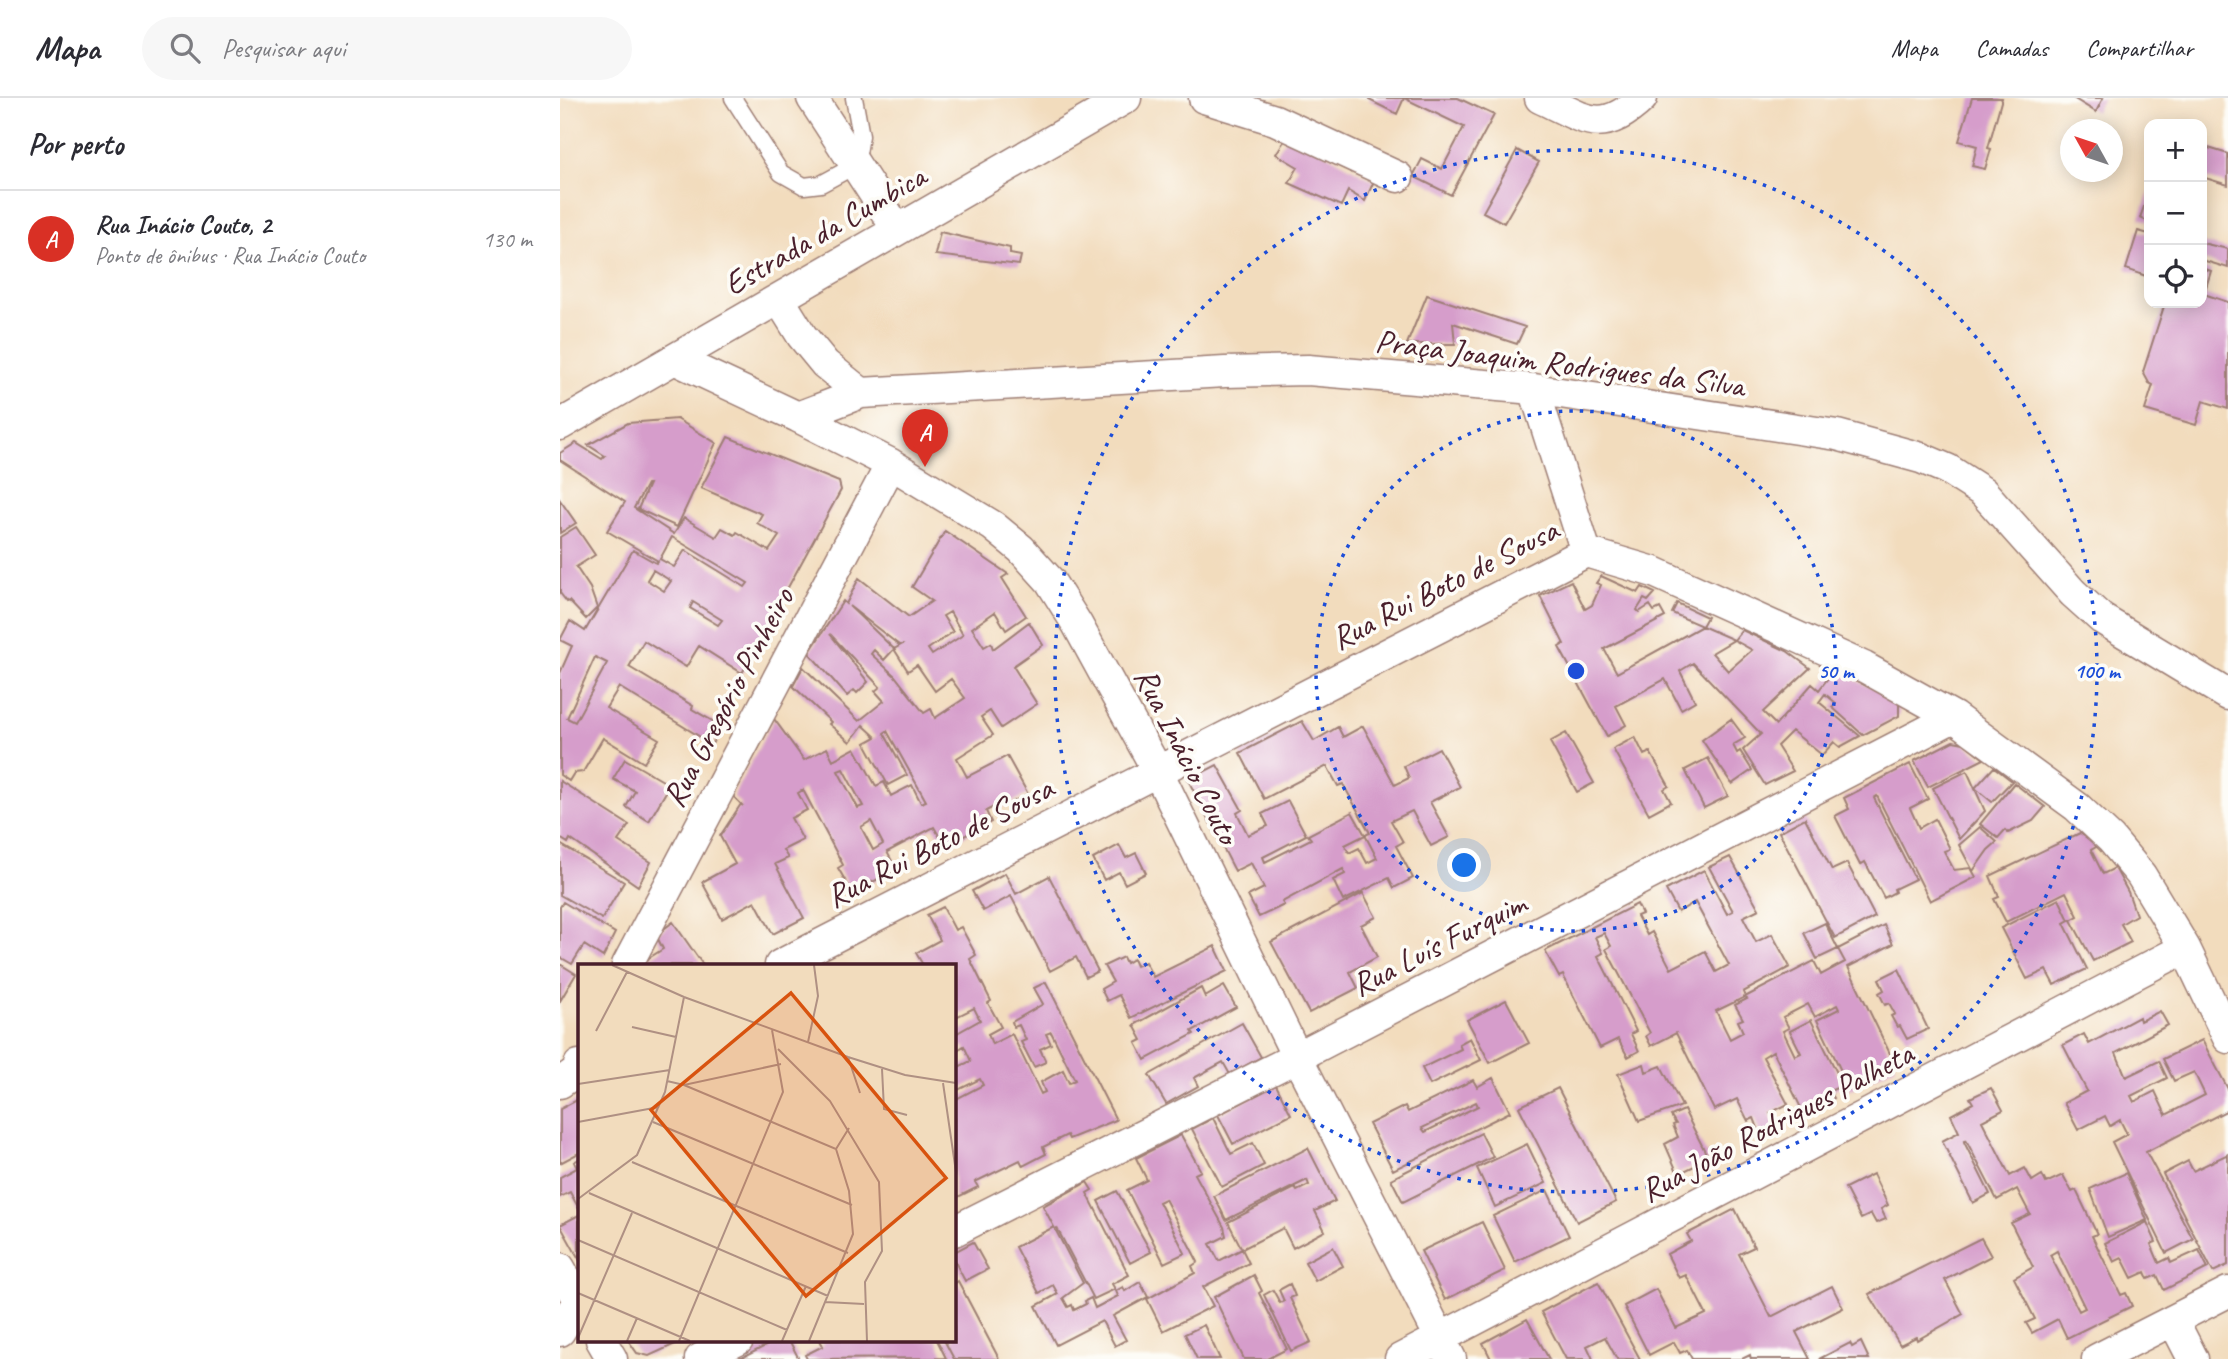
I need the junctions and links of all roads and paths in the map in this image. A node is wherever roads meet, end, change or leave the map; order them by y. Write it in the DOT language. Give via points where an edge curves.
graph roads {
  1 [pos="733,98"];
  2 [pos="812,98"];
  3 [pos="854,98"];
  4 [pos="1126,98"];
  5 [pos="1204,98"];
  6 [pos="1540,98"];
  7 [pos="1642,98"];
  8 [pos="856,165"];
  9 [pos="1398,177"];
  10 [pos="897,229"];
  11 [pos="779,299"];
  12 [pos="674,359"];
  13 [pos="1534,388"];
  14 [pos="861,393"];
  15 [pos="798,417"];
  16 [pos="560,425"];
  17 [pos="891,464"];
  18 [pos="1586,552"];
  19 [pos="2228,695"];
  20 [pos="1954,716"];
  21 [pos="1157,770"];
  22 [pos="2185,948"];
  23 [pos="628,964"];
  24 [pos="782,964"];
  25 [pos="2228,1038"];
  26 [pos="1297,1057"];
  27 [pos="956,1230"];
  28 [pos="560,1268"];
  29 [pos="2228,1292"];
  30 [pos="578,1299"];
  31 [pos="578,1303"];
  32 [pos="2173,1320"];
  33 [pos="560,1331"];
  34 [pos="602,1342"];
  35 [pos="734,1342"];
  36 [pos="1446,1349"];
  37 [pos="612,1359"];
  38 [pos="700,1359"];
  39 [pos="1400,1359"];
  40 [pos="2097,1359"];
  41 [pos="2193,1359"];
  1 -- 8 [label="lane" via="781,173 804,186 821,184"];
  2 -- 8 [label="street"];
  3 -- 8 [label="lane" via="861,136"];
  4 -- 10 [label="street, Estrada da Cumbica"];
  5 -- 9 [label="street" via="1275,120"];
  6 -- 7 [label="street" via="1586,119 1606,122"];
  8 -- 10 [label="street"];
  10 -- 11 [label="street, Estrada da Cumbica"];
  11 -- 12 [label="street, Estrada da Cumbica"];
  11 -- 14 [label="street" via="825,364"];
  12 -- 15 [label="street, Rua Inácio Couto"];
  12 -- 16 [label="street, Estrada da Cumbica"];
  13 -- 14 [label="street, Praça Joaquim Rodrigues da Silva" via="1307,370"];
  13 -- 18 [label="street"];
  13 -- 19 [label="street, Praça Joaquim Rodrigues da Silva" via="1837,435 1947,469 1983,492 2102,619"];
  14 -- 15 [label="street, Praça Joaquim Rodrigues da Silva"];
  15 -- 17 [label="street, Rua Inácio Couto"];
  17 -- 21 [label="street, Rua Inácio Couto" via="993,526 1050,581"];
  17 -- 23 [label="street, Rua Gregório Pinheiro"];
  18 -- 20 [label="street, Rua Rui Boto de Sousa" via="1654,572 1769,622"];
  18 -- 21 [label="street, Rua Rui Boto de Sousa"];
  20 -- 22 [label="street, Rua Rui Boto de Sousa" via="2077,807 2111,839 2141,874"];
  20 -- 26 [label="street, Rua Luís Furquim"];
  21 -- 24 [label="street, Rua Rui Boto de Sousa"];
  21 -- 26 [label="street, Rua Inácio Couto"];
  22 -- 25 [label="street, Rua Rui Boto de Sousa"];
  22 -- 36 [label="street, Rua João Rodrigues Palheta"];
  26 -- 27 [label="street, Rua Luís Furquim"];
  26 -- 36 [label="street, Rua Inácio Couto"];
  28 -- 30 [label="street"];
  29 -- 32 [label="street"];
  31 -- 33 [label="street"];
  32 -- 40 [label="street"];
  32 -- 41 [label="street"];
  34 -- 37 [label="street"];
  35 -- 38 [label="street"];
  36 -- 39 [label="street, Rua João Rodrigues Palheta"];
}
